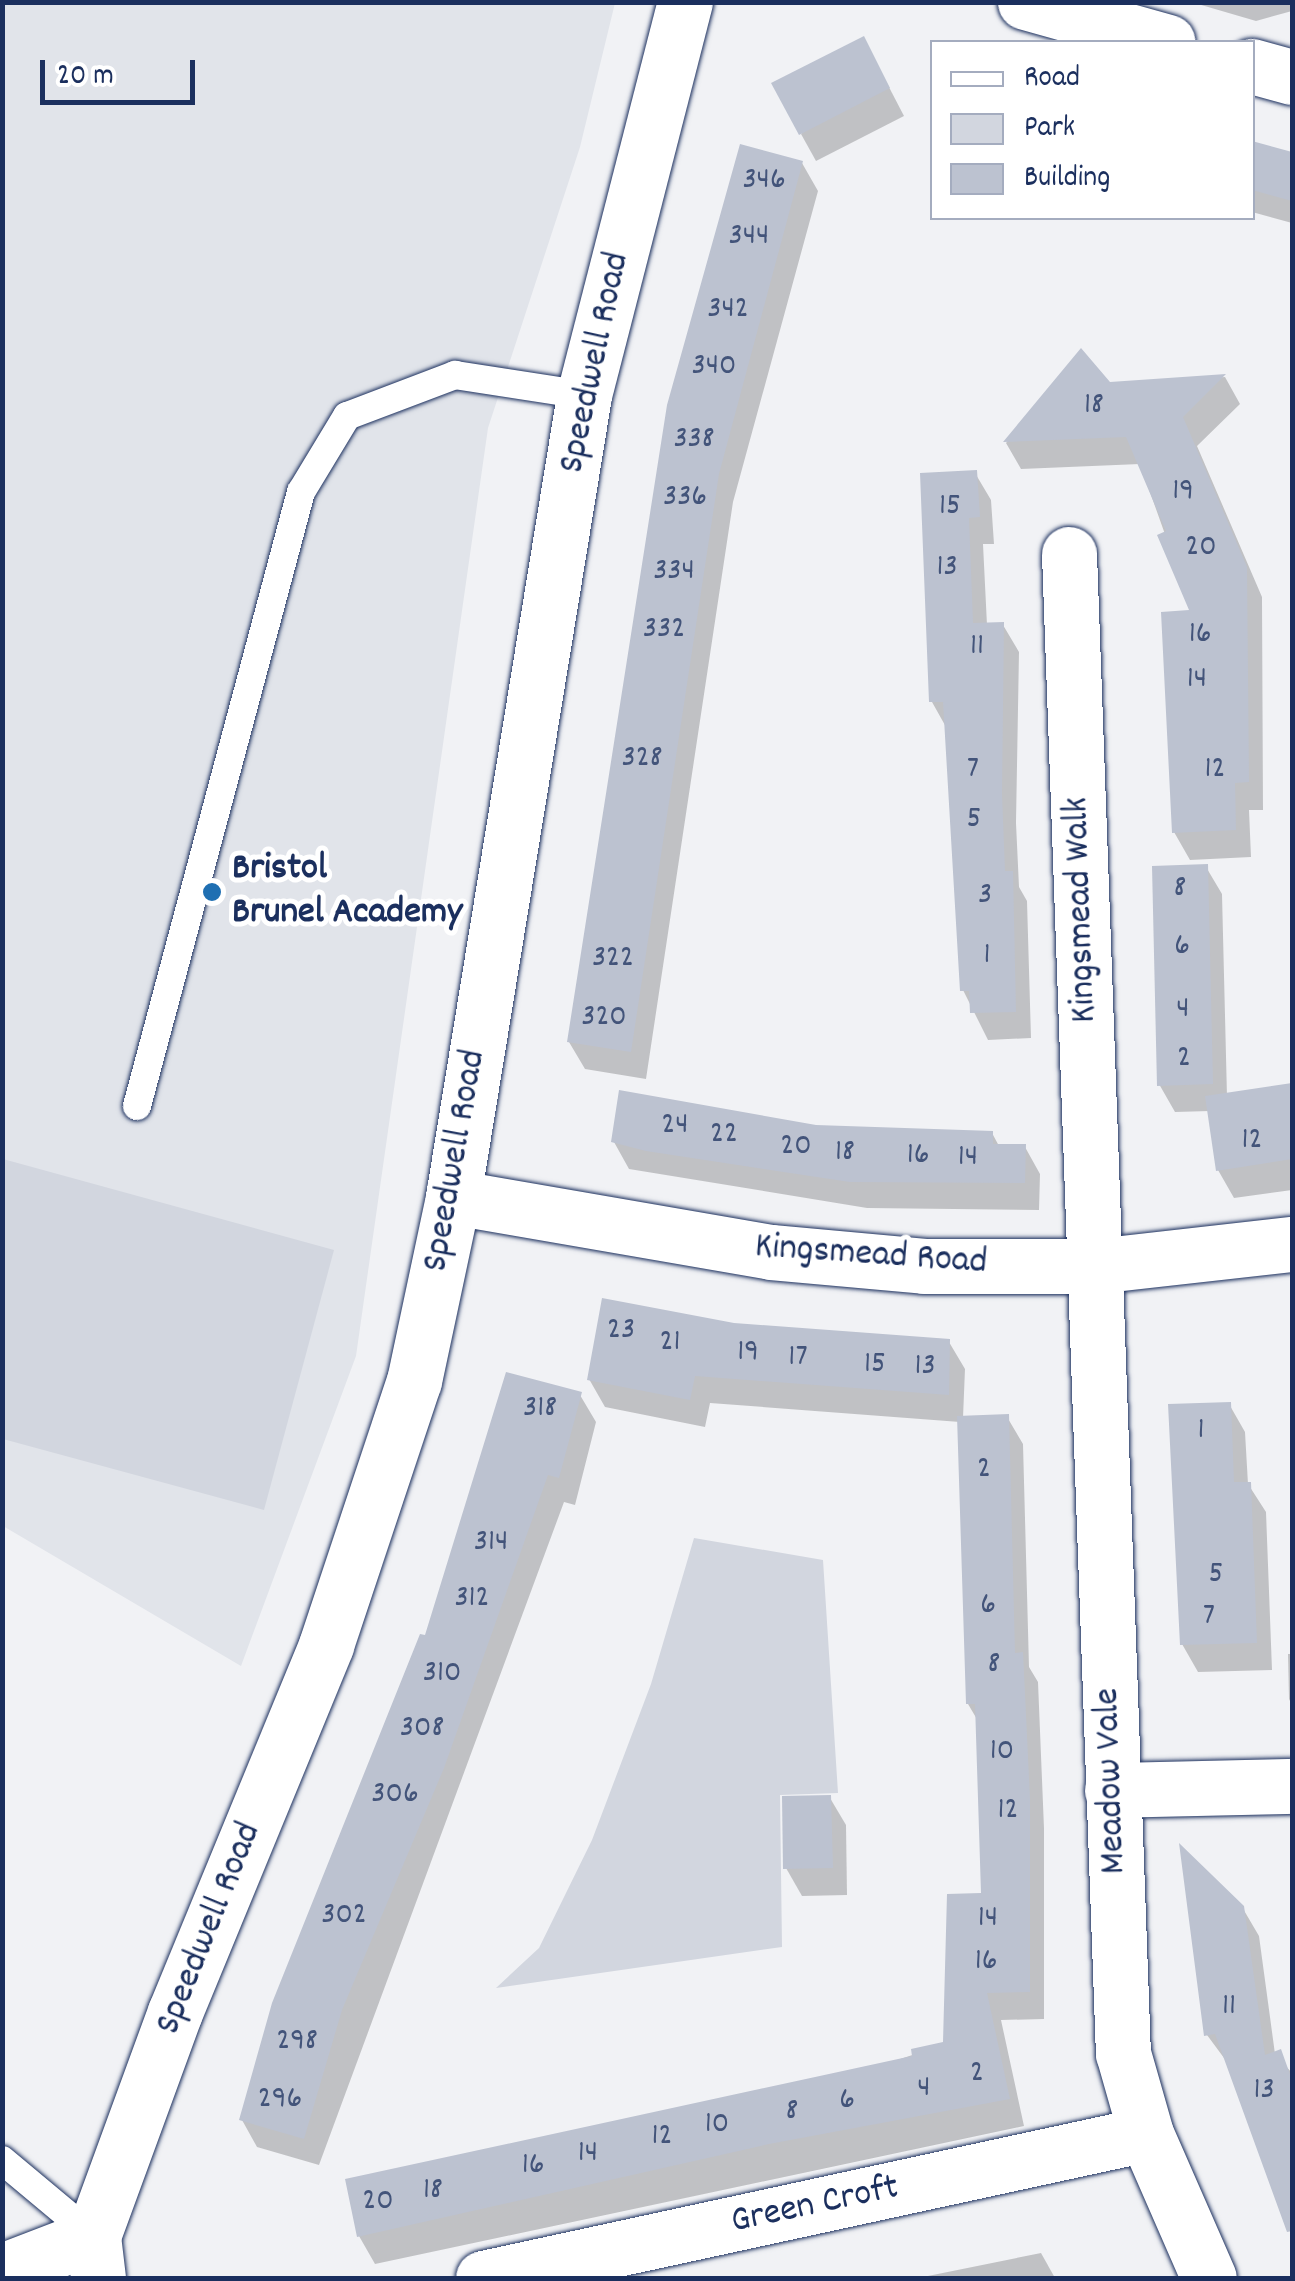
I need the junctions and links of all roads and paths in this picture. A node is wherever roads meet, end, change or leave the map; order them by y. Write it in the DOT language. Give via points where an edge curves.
graph roads {
  1 [pos="684,2"];
  2 [pos="1026,2"];
  3 [pos="1161,40"];
  4 [pos="1255,67"];
  5 [pos="1292,77"];
  6 [pos="584,395"];
  7 [pos="1069,554"];
  8 [pos="137,1106"];
  9 [pos="453,1197"];
  10 [pos="1292,1244"];
  11 [pos="1095,1266"];
  12 [pos="1292,1786"];
  13 [pos="1112,1790"];
  14 [pos="1146,2134"];
  15 [pos="2,2160"];
  16 [pos="95,2257"];
  17 [pos="600,2266"];
  18 [pos="2,2271"];
  19 [pos="483,2278"];
  20 [pos="1209,2278"];
  1 -- 6 [label="street, Speedwell Road"];
  2 -- 3 [label="street"];
  4 -- 5 [label="street"];
  6 -- 8 [label="lane" via="455,375 347,416 301,492"];
  6 -- 9 [label="street, Speedwell Road"];
  7 -- 11 [label="street, Kingsmead Walk"];
  9 -- 11 [label="street, Kingsmead Road" via="770,1252 924,1266"];
  9 -- 16 [label="street, Speedwell Road" via="414,1381 354,1570 175,2012"];
  10 -- 11 [label="street, Kingsmead Road"];
  11 -- 13 [label="street, Meadow Vale"];
  12 -- 13 [label="street"];
  13 -- 14 [label="street, Meadow Vale" via="1123,2054"];
  14 -- 17 [label="street, Green Croft"];
  14 -- 20 [label="street, Meadow Vale"];
  15 -- 16 [label="lane"];
  16 -- 18 [label="street"];
  17 -- 19 [label="street, Green Croft"];
}
